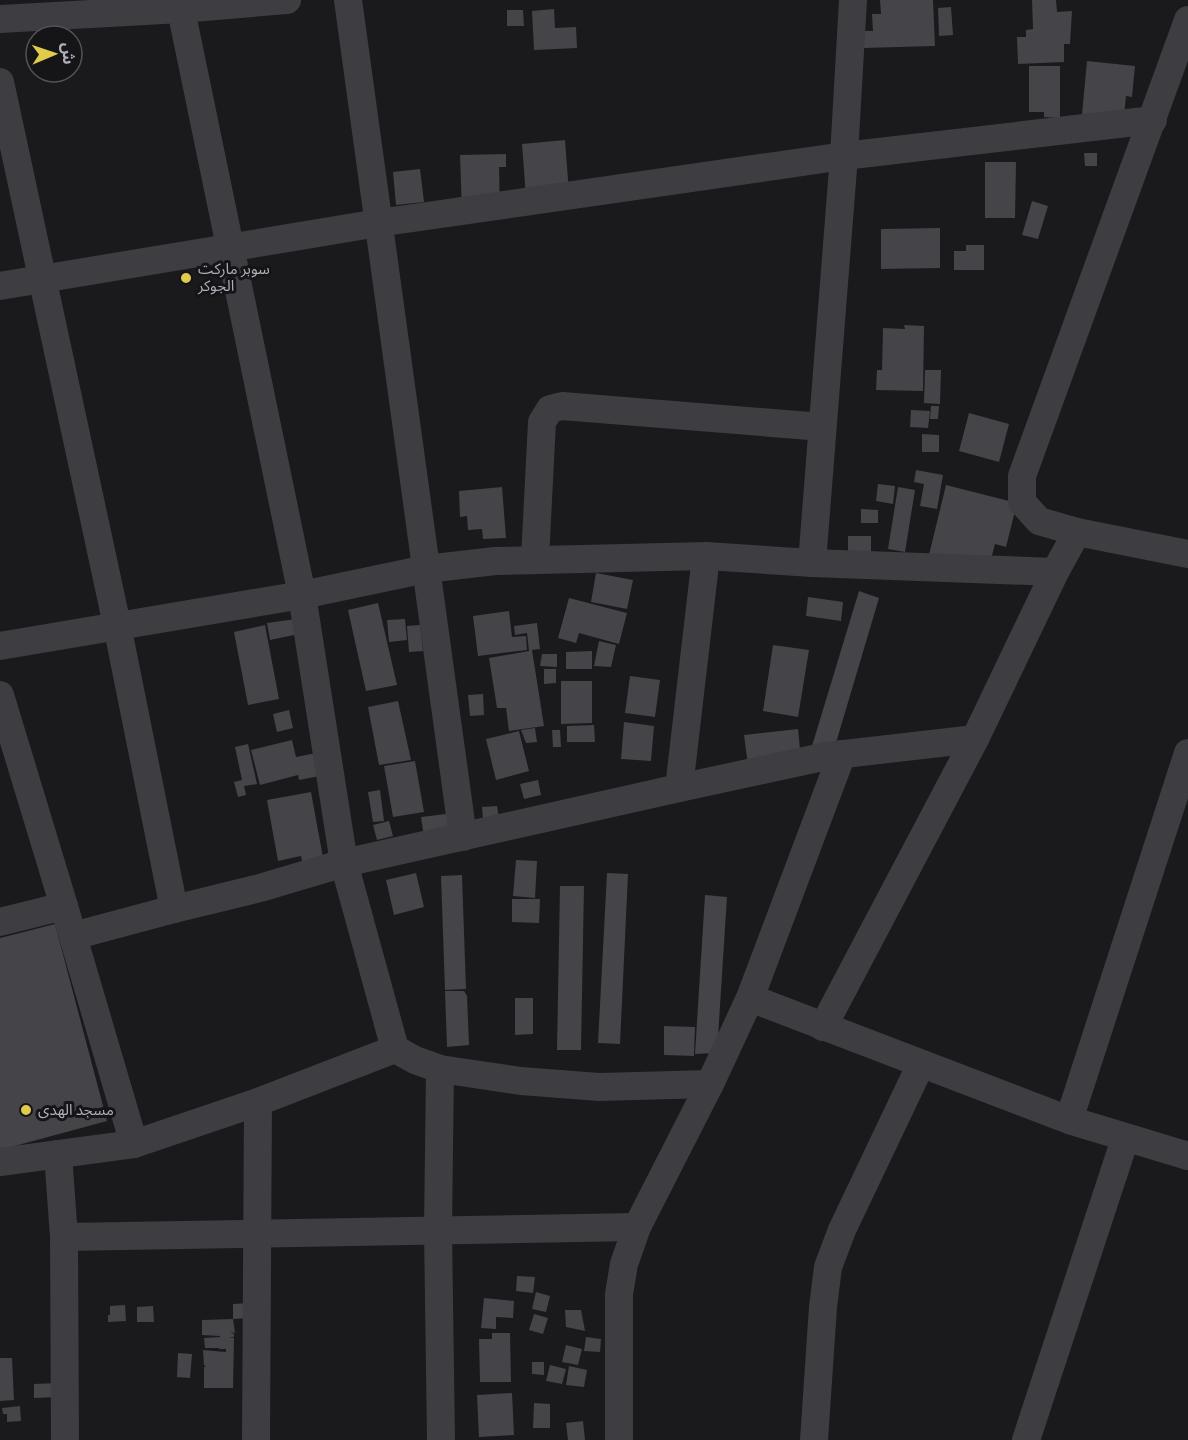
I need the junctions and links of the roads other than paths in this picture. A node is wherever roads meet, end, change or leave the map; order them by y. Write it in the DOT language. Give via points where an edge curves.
graph roads {
  1 [pos="287,0"];
  2 [pos="348,0"];
  3 [pos="853,0"];
  4 [pos="180,5"];
  5 [pos="0,19"];
  6 [pos="1188,20"];
  7 [pos="0,82"];
  8 [pos="1153,120"];
  9 [pos="844,156"];
  10 [pos="378,223"];
  11 [pos="230,246"];
  12 [pos="43,279"];
  13 [pos="0,286"];
  14 [pos="822,427"];
  15 [pos="1077,532"];
  16 [pos="1188,554"];
  17 [pos="706,556"];
  18 [pos="535,559"];
  19 [pos="812,563"];
  20 [pos="426,569"];
  21 [pos="1055,572"];
  22 [pos="302,595"];
  23 [pos="117,625"];
  24 [pos="0,646"];
  25 [pos="0,695"];
  26 [pos="975,738"];
  27 [pos="1188,753"];
  28 [pos="842,754"];
  29 [pos="679,789"];
  30 [pos="463,837"];
  31 [pos="344,863"];
  32 [pos="64,906"];
  33 [pos="174,909"];
  34 [pos="0,922"];
  35 [pos="74,936"];
  36 [pos="750,998"];
  37 [pos="823,1026"];
  38 [pos="395,1049"];
  39 [pos="921,1064"];
  40 [pos="440,1069"];
  41 [pos="710,1084"];
  42 [pos="258,1102"];
  43 [pos="1068,1120"];
  44 [pos="1125,1139"];
  45 [pos="134,1144"];
  46 [pos="58,1154"];
  47 [pos="1188,1156"];
  48 [pos="0,1162"];
  49 [pos="637,1227"];
  50 [pos="438,1230"];
  51 [pos="258,1233"];
  52 [pos="64,1237"];
  53 [pos="65,1440"];
  54 [pos="256,1440"];
  55 [pos="441,1440"];
  56 [pos="619,1440"];
  57 [pos="814,1440"];
  58 [pos="1026,1440"];
  1 -- 4 [label="street"];
  2 -- 10 [label="street"];
  3 -- 9 [label="street"];
  4 -- 5 [label="street"];
  4 -- 11 [label="street"];
  6 -- 8 [label="street"];
  7 -- 12 [label="street"];
  8 -- 9 [label="street"];
  8 -- 15 [label="street" via="1022,476 1022,502 1039,521"];
  9 -- 10 [label="street"];
  9 -- 14 [label="street"];
  10 -- 11 [label="street"];
  10 -- 20 [label="street"];
  11 -- 12 [label="street"];
  11 -- 22 [label="street"];
  12 -- 13 [label="street"];
  12 -- 23 [label="street"];
  14 -- 18 [label="street" via="562,406 550,410 542,422"];
  14 -- 19 [label="street"];
  15 -- 16 [label="street"];
  15 -- 21 [label="street"];
  17 -- 18 [label="street"];
  17 -- 19 [label="street"];
  17 -- 29 [label="street"];
  18 -- 20 [label="street"];
  19 -- 21 [label="street"];
  20 -- 22 [label="street"];
  20 -- 30 [label="street"];
  21 -- 26 [label="street"];
  22 -- 23 [label="street"];
  22 -- 31 [label="street"];
  23 -- 24 [label="street"];
  23 -- 33 [label="street"];
  25 -- 32 [label="street"];
  26 -- 28 [label="street"];
  26 -- 37 [label="street"];
  27 -- 43 [label="street"];
  28 -- 29 [label="street"];
  28 -- 36 [label="street"];
  29 -- 30 [label="street"];
  30 -- 31 [label="street"];
  31 -- 33 [label="street"];
  31 -- 38 [label="street"];
  32 -- 34 [label="street"];
  32 -- 35 [label="street"];
  33 -- 35 [label="street"];
  35 -- 45 [label="street"];
  36 -- 37 [label="street"];
  36 -- 41 [label="street"];
  37 -- 39 [label="street"];
  38 -- 40 [label="street"];
  38 -- 42 [label="street"];
  39 -- 43 [label="street"];
  39 -- 57 [label="street" via="828,1267"];
  40 -- 41 [label="street" via="599,1087"];
  40 -- 50 [label="street"];
  41 -- 49 [label="street"];
  42 -- 45 [label="street"];
  42 -- 51 [label="street"];
  43 -- 44 [label="street"];
  44 -- 47 [label="street"];
  44 -- 58 [label="street"];
  45 -- 46 [label="street"];
  46 -- 48 [label="street"];
  46 -- 52 [label="street"];
  49 -- 50 [label="street"];
  49 -- 56 [label="street" via="619,1294"];
  50 -- 51 [label="street"];
  50 -- 55 [label="street"];
  51 -- 52 [label="street"];
  51 -- 54 [label="street"];
  52 -- 53 [label="street"];
}
